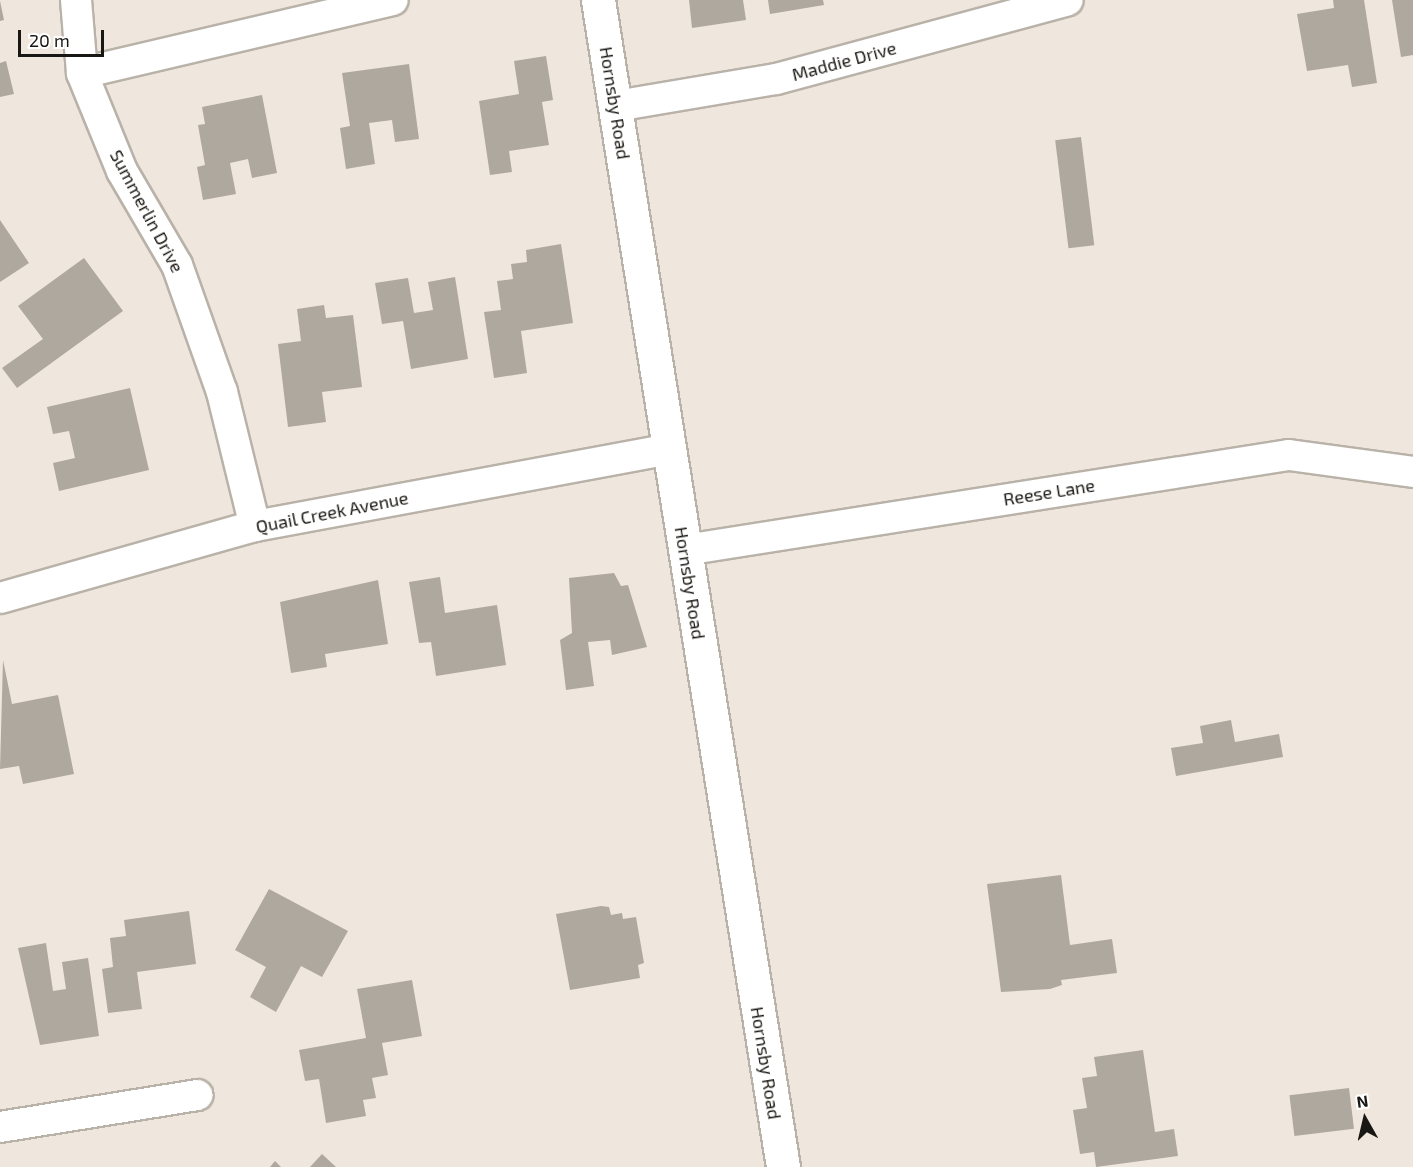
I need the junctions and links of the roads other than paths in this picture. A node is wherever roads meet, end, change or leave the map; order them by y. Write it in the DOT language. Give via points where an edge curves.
graph roads {
  1 [pos="76,0"];
  2 [pos="393,0"];
  3 [pos="598,0"];
  4 [pos="1068,0"];
  5 [pos="82,72"];
  6 [pos="616,106"];
  7 [pos="669,449"];
  8 [pos="1413,472"];
  9 [pos="255,526"];
  10 [pos="685,550"];
  11 [pos="0,598"];
  12 [pos="197,1095"];
  13 [pos="0,1127"];
  14 [pos="783,1167"];
  1 -- 5 [label="street, Summerlin Drive"];
  2 -- 5 [label="street"];
  3 -- 6 [label="street, Hornsby Road"];
  4 -- 6 [label="street, Maddie Drive" via="776,80"];
  5 -- 9 [label="street, Summerlin Drive" via="122,171 177,265 222,392"];
  6 -- 7 [label="street, Hornsby Road"];
  7 -- 9 [label="street, Quail Creek Avenue"];
  7 -- 10 [label="street, Hornsby Road"];
  8 -- 10 [label="street, Reese Lane" via="1289,455"];
  9 -- 11 [label="street, Quail Creek Avenue"];
  10 -- 14 [label="street, Hornsby Road"];
  12 -- 13 [label="street"];
}
